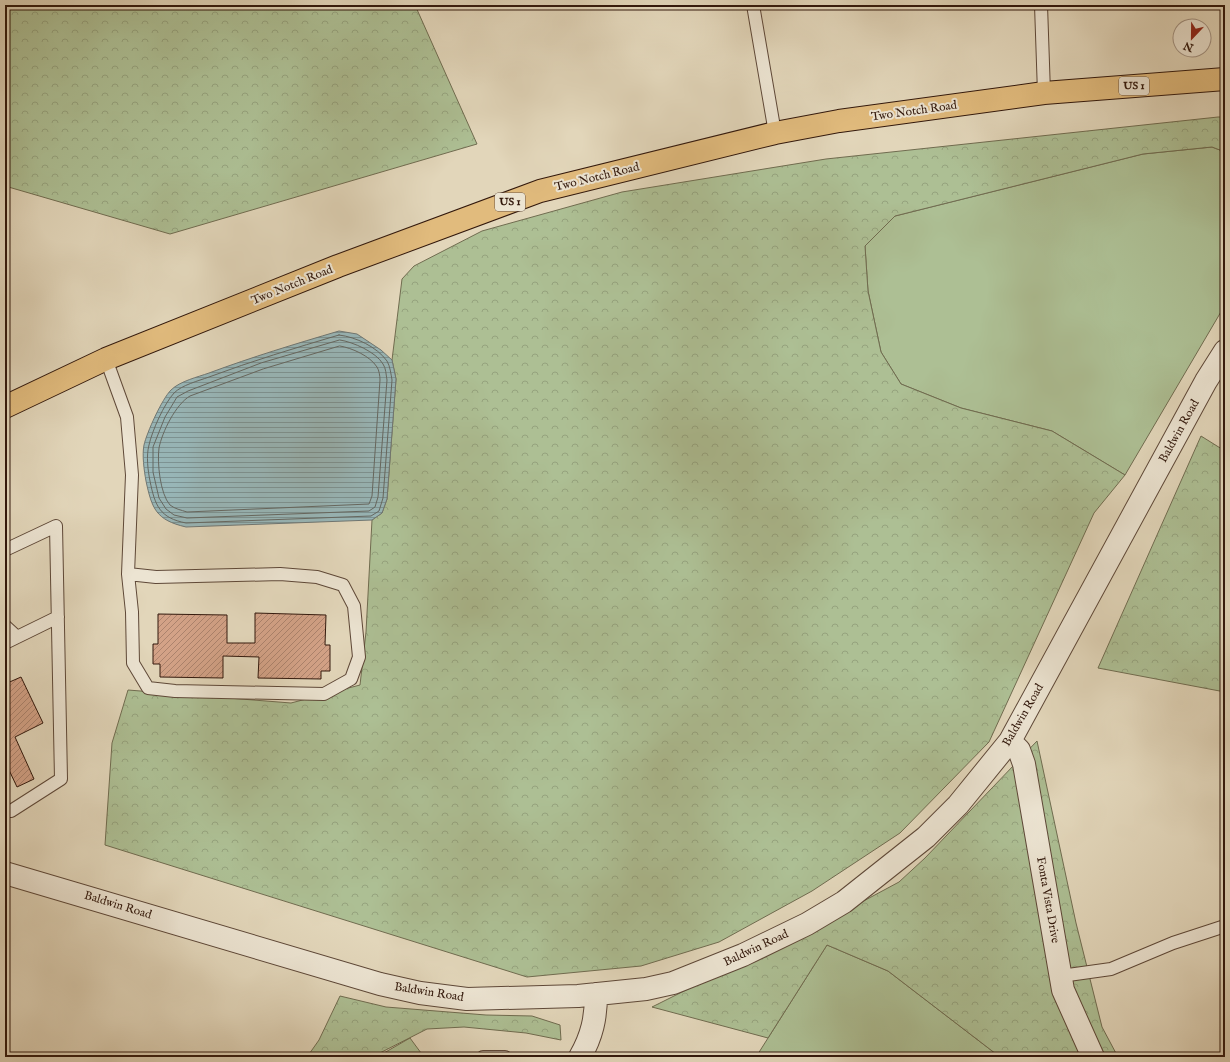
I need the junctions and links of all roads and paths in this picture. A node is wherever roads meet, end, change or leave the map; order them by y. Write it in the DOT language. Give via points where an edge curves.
graph roads {
  1 [pos="753,5"];
  2 [pos="1041,5"];
  3 [pos="1225,79"];
  4 [pos="1044,93"];
  5 [pos="775,133"];
  6 [pos="1225,351"];
  7 [pos="106,359"];
  8 [pos="5,407"];
  9 [pos="5,550"];
  10 [pos="128,574"];
  11 [pos="58,617"];
  12 [pos="5,626"];
  13 [pos="17,637"];
  14 [pos="5,643"];
  15 [pos="1010,741"];
  16 [pos="5,810"];
  17 [pos="5,873"];
  18 [pos="1225,926"];
  19 [pos="1061,976"];
  20 [pos="596,994"];
  21 [pos="483,1057"];
  22 [pos="505,1057"];
  23 [pos="580,1057"];
  24 [pos="1093,1057"];
  1 -- 5 [label="lane"];
  2 -- 4 [label="lane"];
  3 -- 4 [label="main road, Two Notch Road / US 1"];
  4 -- 5 [label="main road, Two Notch Road / US 1"];
  5 -- 7 [label="main road, Two Notch Road / US 1" via="540,191 338,266"];
  6 -- 15 [label="street, Baldwin Road"];
  7 -- 8 [label="main road, Two Notch Road / US 1"];
  7 -- 10 [label="lane" via="127,417 132,475"];
  9 -- 11 [label="lane" via="56,526"];
  10 -- 10 [label="lane" via="156,577 280,574 317,577 344,585 354,606 359,657 351,680 324,694 174,691 148,688 133,663"];
  11 -- 13 [label="lane"];
  11 -- 16 [label="lane" via="62,779 11,812"];
  12 -- 13 [label="lane"];
  13 -- 14 [label="lane"];
  15 -- 19 [label="street, Fonta Vista Drive" via="1018,750 1024,764"];
  15 -- 20 [label="street, Baldwin Road" via="958,804 926,837 838,906 743,955 673,983 646,989"];
  17 -- 20 [label="street, Baldwin Road" via="380,984 420,993 467,999"];
  18 -- 19 [label="lane" via="1173,943 1111,969"];
  19 -- 24 [label="street, Fonta Vista Drive" via="1063,990"];
  20 -- 23 [label="street" via="593,1030"];
  21 -- 22 [label="lane"];
}
